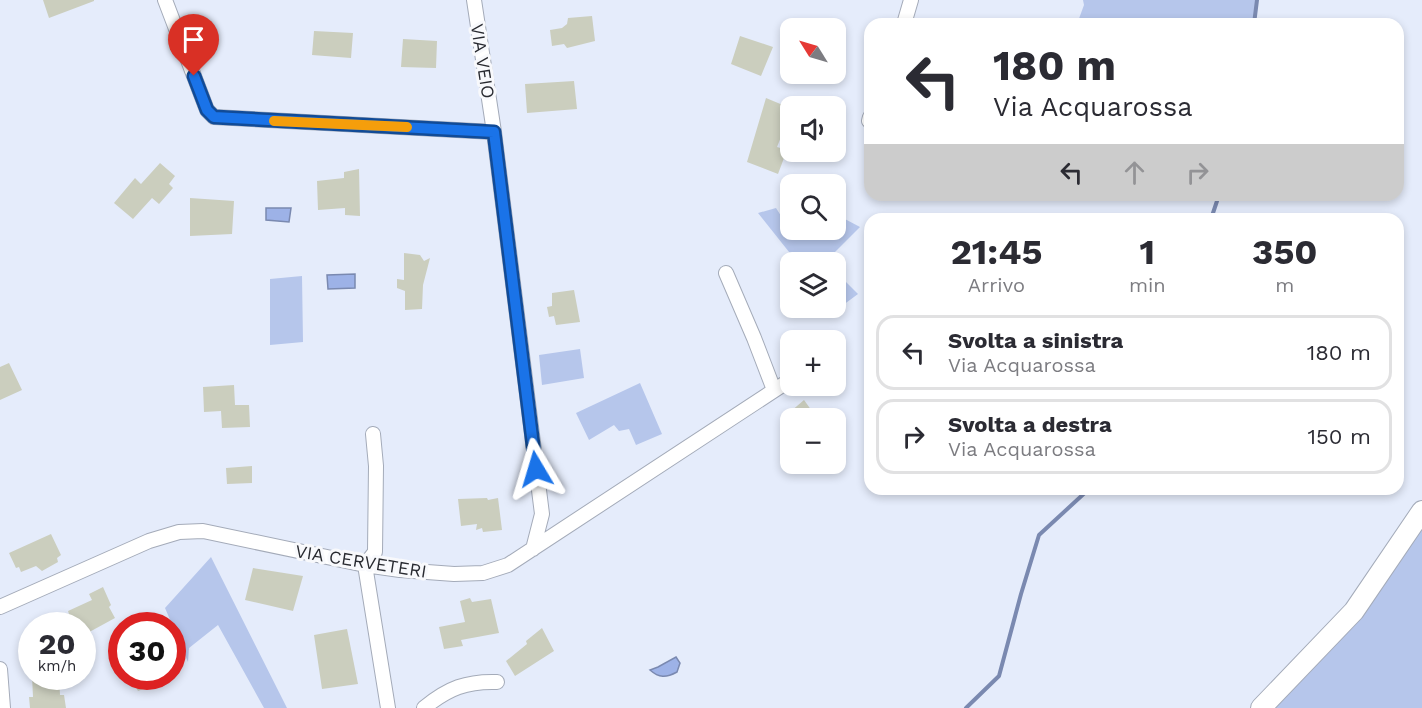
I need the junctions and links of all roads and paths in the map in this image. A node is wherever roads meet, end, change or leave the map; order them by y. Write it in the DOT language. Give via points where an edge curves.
graph roads {
  1 [pos="165,0"];
  2 [pos="474,0"];
  3 [pos="911,0"];
  4 [pos="906,18"];
  5 [pos="494,132"];
  6 [pos="726,273"];
  7 [pos="780,386"];
  8 [pos="774,390"];
  9 [pos="373,434"];
  10 [pos="1422,511"];
  11 [pos="533,549"];
  12 [pos="365,565"];
  13 [pos="0,607"];
  14 [pos="0,669"];
  15 [pos="497,682"];
  16 [pos="3,708"];
  17 [pos="388,708"];
  18 [pos="424,708"];
  19 [pos="1261,708"];
  1 -- 5 [label="street" via="207,110 214,117"];
  2 -- 5 [label="street, VIA VEIO"];
  3 -- 4 [label="street"];
  5 -- 11 [label="street, VIA VEIO" via="542,514"];
  6 -- 8 [label="street"];
  7 -- 8 [label="street, VIA CERVETERI"];
  8 -- 11 [label="street, VIA CERVETERI"];
  9 -- 12 [label="street" via="375,552"];
  10 -- 19 [label="street" via="1354,611"];
  11 -- 12 [label="street, VIA CERVETERI" via="508,565 483,573"];
  12 -- 13 [label="street, VIA CERVETERI" via="203,531 179,532"];
  12 -- 17 [label="street"];
  14 -- 16 [label="street"];
  15 -- 18 [label="street" via="463,684"];
}
